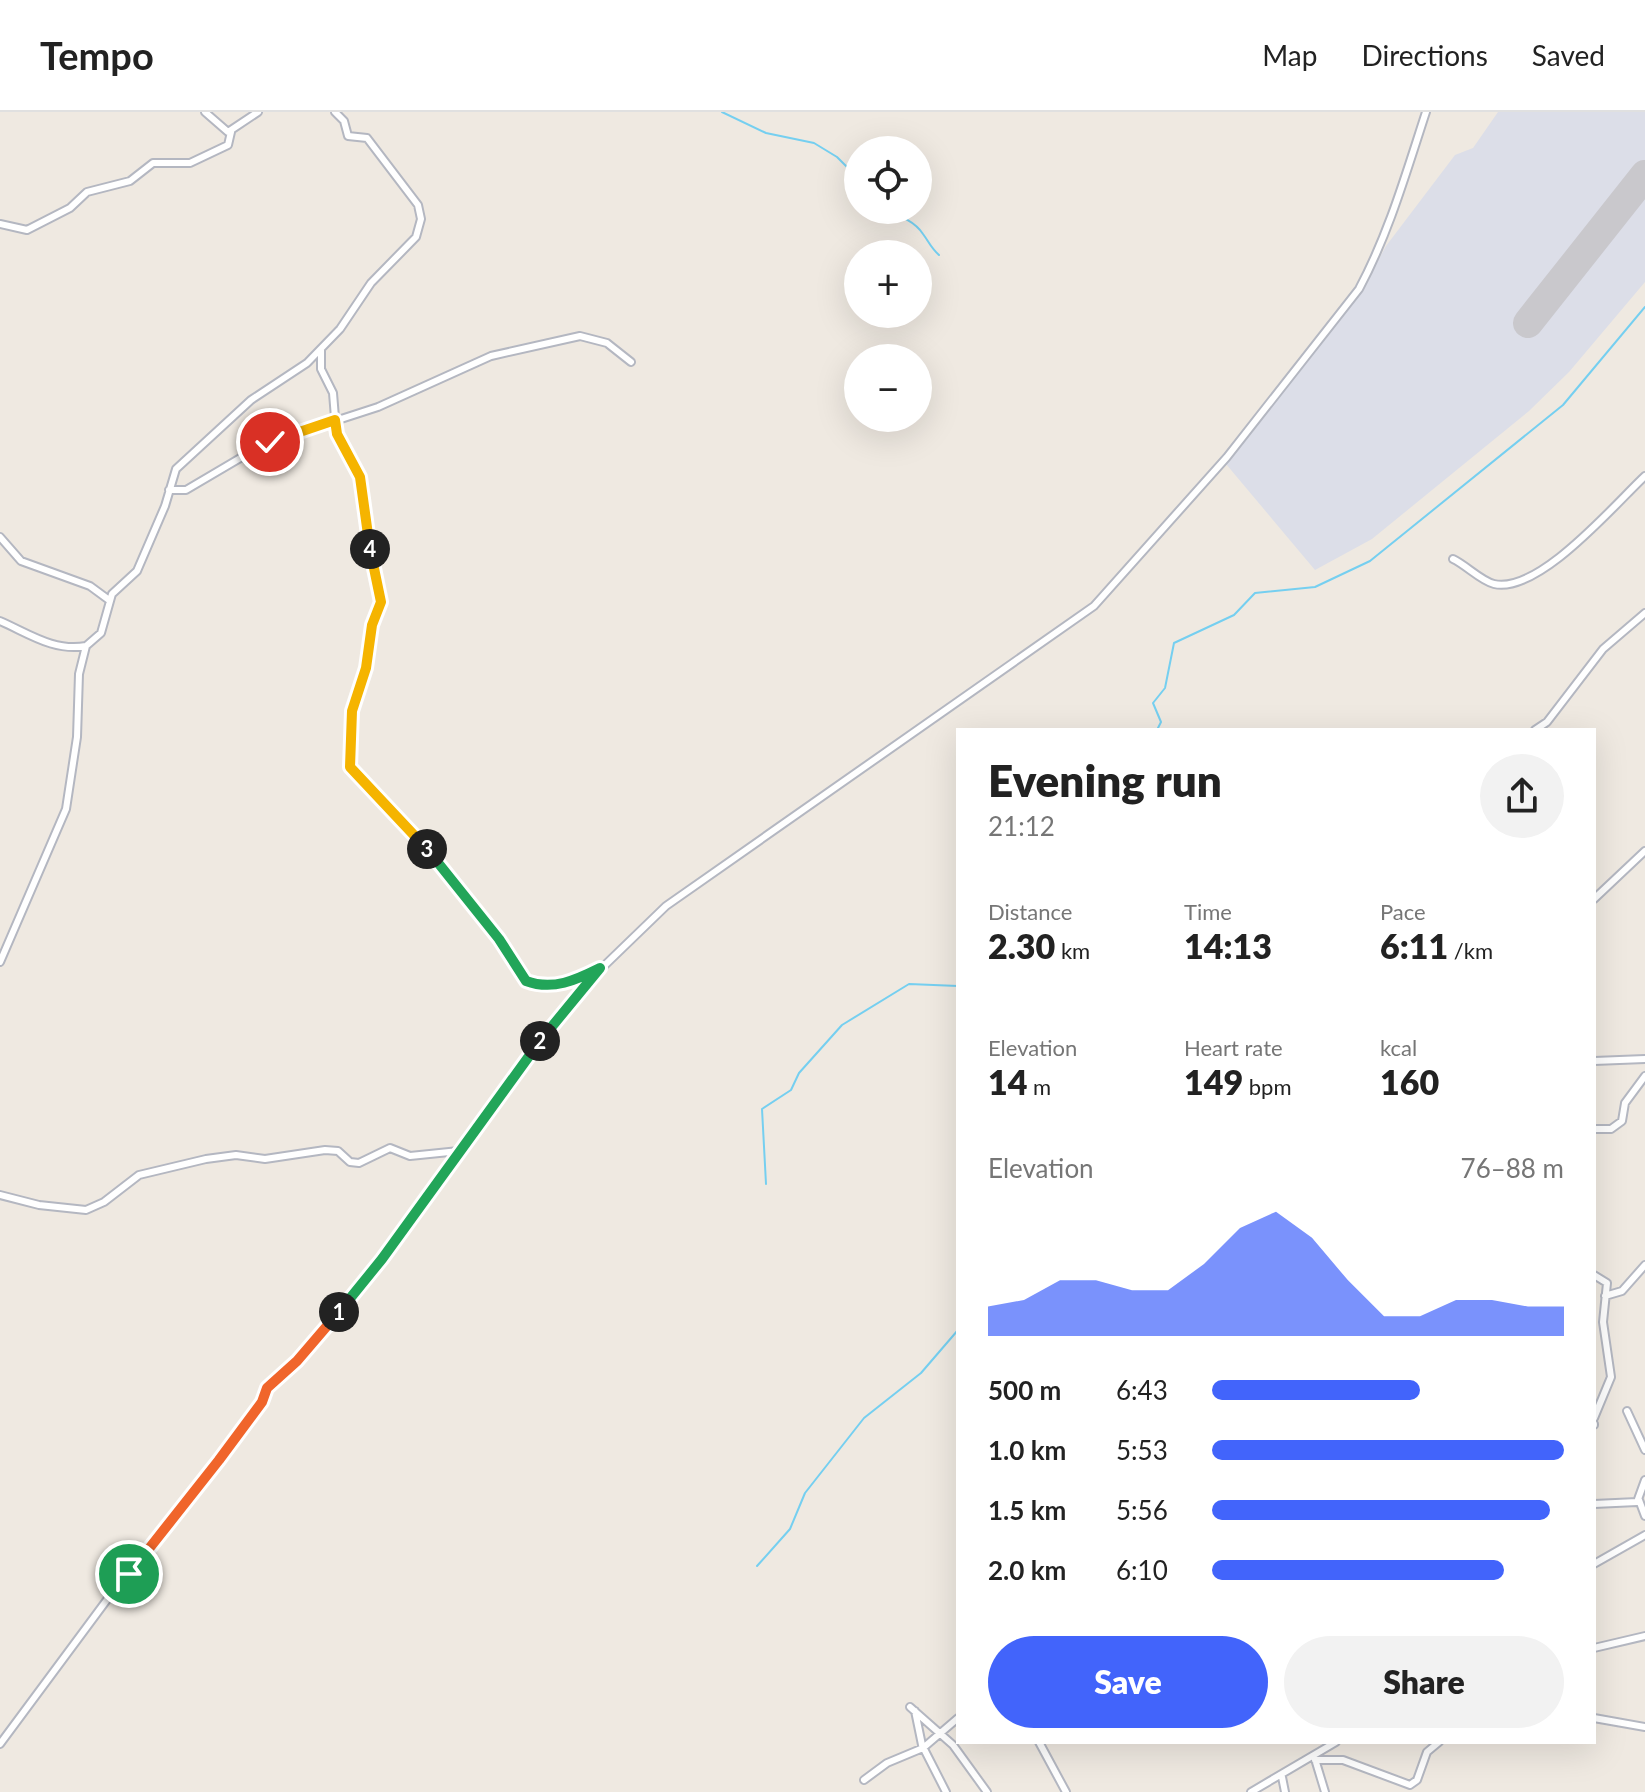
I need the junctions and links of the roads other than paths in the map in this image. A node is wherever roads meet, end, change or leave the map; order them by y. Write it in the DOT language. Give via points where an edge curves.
graph roads {
  1 [pos="205,112"];
  2 [pos="258,112"];
  3 [pos="335,112"];
  4 [pos="1426,112"];
  5 [pos="231,132"];
  6 [pos="0,224"];
  7 [pos="321,349"];
  8 [pos="631,362"];
  9 [pos="335,420"];
  10 [pos="1645,476"];
  11 [pos="169,490"];
  12 [pos="0,537"];
  13 [pos="1453,559"];
  14 [pos="109,600"];
  15 [pos="1645,613"];
  16 [pos="0,621"];
  17 [pos="86,646"];
  18 [pos="1547,722"];
  19 [pos="1538,728"];
  20 [pos="1551,728"];
  21 [pos="1645,851"];
  22 [pos="1596,897"];
  23 [pos="0,962"];
  24 [pos="600,968"];
  25 [pos="1645,1059"];
  26 [pos="1596,1061"];
  27 [pos="1645,1076"];
  28 [pos="1596,1129"];
  29 [pos="459,1151"];
  30 [pos="0,1195"];
  31 [pos="1645,1265"];
  32 [pos="1596,1276"];
  33 [pos="1605,1296"];
  34 [pos="1627,1411"];
  35 [pos="1596,1417"];
  36 [pos="1645,1450"];
  37 [pos="1645,1480"];
  38 [pos="1639,1500"];
  39 [pos="1596,1503"];
  40 [pos="1645,1516"];
  41 [pos="1644,1538"];
  42 [pos="1596,1563"];
  43 [pos="1645,1636"];
  44 [pos="1596,1648"];
  45 [pos="1596,1718"];
  46 [pos="956,1720"];
  47 [pos="1645,1727"];
  48 [pos="942,1733"];
  49 [pos="0,1744"];
  50 [pos="1042,1744"];
  51 [pos="1316,1744"];
  52 [pos="1333,1744"];
  53 [pos="1437,1744"];
  54 [pos="923,1748"];
  55 [pos="1316,1756"];
  56 [pos="1282,1777"];
  57 [pos="864,1780"];
  58 [pos="946,1792"];
  59 [pos="987,1792"];
  60 [pos="1066,1792"];
  61 [pos="1251,1792"];
  62 [pos="1285,1792"];
  63 [pos="1325,1792"];
  1 -- 5 [label="street"];
  2 -- 5 [label="street"];
  3 -- 7 [label="street" via="348,136 370,141 418,205 421,219 414,240 371,283"];
  4 -- 24 [label="street" via="1384,239 1359,289 1227,457 1094,606 675,900"];
  5 -- 6 [label="street" via="228,145 204,158 184,164 153,163 130,181 87,192 70,208 27,230"];
  7 -- 9 [label="street"];
  7 -- 11 [label="street" via="187,456"];
  8 -- 9 [label="street" via="599,340 565,338 491,356 378,407"];
  9 -- 11 [label="street" via="264,444 186,490"];
  9 -- 24 [label="street" via="360,477 381,597 352,711 351,770 420,839 526,981 562,984"];
  10 -- 13 [label="street" via="1553,565 1522,580 1498,585"];
  11 -- 14 [label="street" via="137,571"];
  12 -- 14 [label="street" via="21,561 90,586"];
  14 -- 17 [label="street" via="101,633"];
  15 -- 18 [label="street" via="1603,649"];
  16 -- 17 [label="street" via="53,644"];
  17 -- 23 [label="street" via="66,809"];
  18 -- 19 [label="street"];
  18 -- 20 [label="street"];
  21 -- 22 [label="street"];
  24 -- 29 [label="street" via="563,1008"];
  25 -- 26 [label="street"];
  27 -- 28 [label="street" via="1625,1103 1622,1121 1611,1129"];
  29 -- 30 [label="street" via="410,1156 390,1148 359,1163 325,1150 265,1159 210,1158 139,1175 86,1210"];
  29 -- 49 [label="street" via="371,1275 267,1388 219,1460 132,1566"];
  31 -- 33 [label="street" via="1622,1291"];
  32 -- 33 [label="street" via="1607,1283"];
  33 -- 35 [label="street" via="1611,1377"];
  34 -- 36 [label="street"];
  37 -- 38 [label="street"];
  38 -- 39 [label="street"];
  38 -- 40 [label="street"];
  41 -- 42 [label="street"];
  43 -- 44 [label="street"];
  45 -- 47 [label="street"];
  46 -- 48 [label="street"];
  48 -- 54 [label="street"];
  48 -- 54 [label="street" via="913,1709"];
  48 -- 59 [label="street"];
  50 -- 60 [label="street"];
  51 -- 55 [label="street"];
  52 -- 55 [label="street"];
  53 -- 55 [label="street" via="1410,1785 1343,1760"];
  54 -- 57 [label="street"];
  54 -- 58 [label="street"];
  55 -- 56 [label="street"];
  55 -- 63 [label="street"];
  56 -- 61 [label="street"];
  56 -- 62 [label="street"];
}
